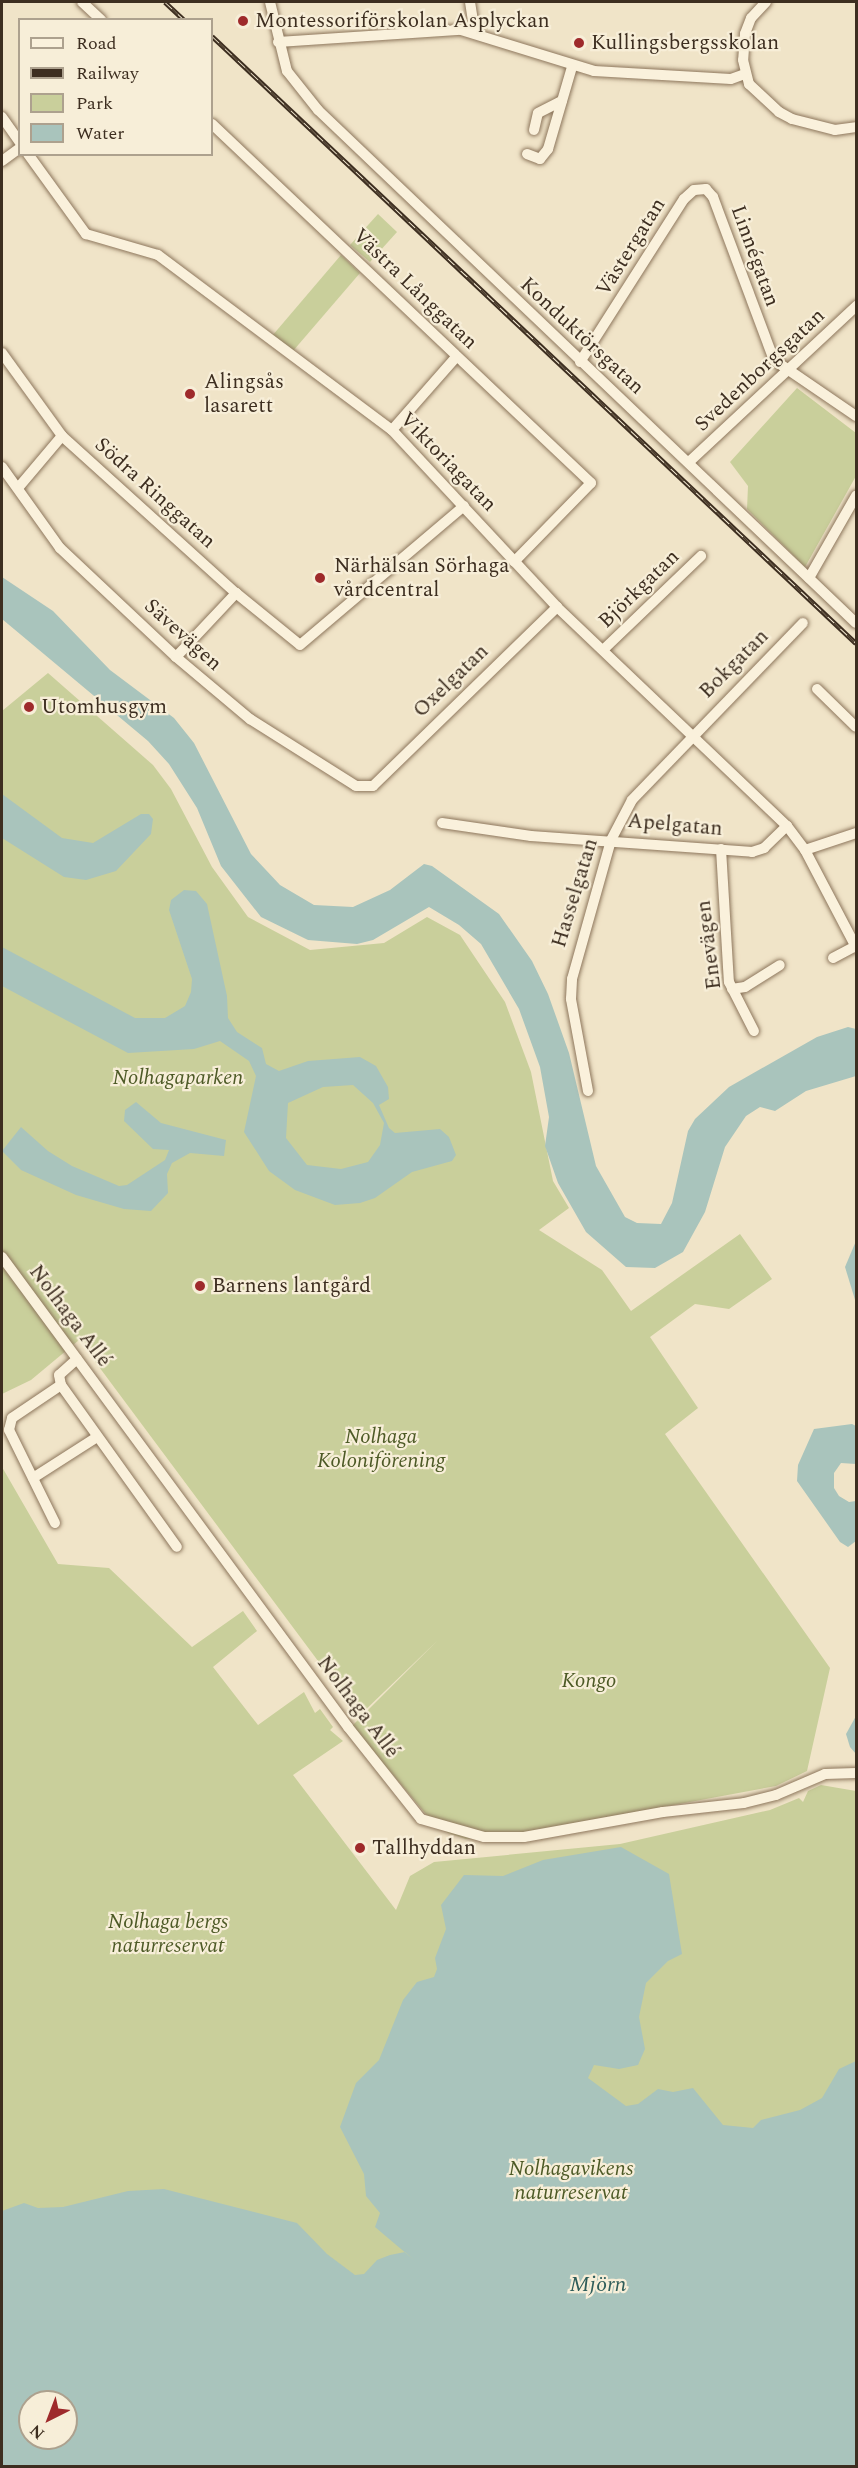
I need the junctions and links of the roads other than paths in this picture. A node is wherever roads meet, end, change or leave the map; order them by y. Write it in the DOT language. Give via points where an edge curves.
graph roads {
  1 [pos="82,2"];
  2 [pos="270,2"];
  3 [pos="470,2"];
  4 [pos="766,2"];
  5 [pos="99,18"];
  6 [pos="475,34"];
  7 [pos="278,42"];
  8 [pos="572,67"];
  9 [pos="745,74"];
  10 [pos="562,101"];
  11 [pos="2,117"];
  12 [pos="213,125"];
  13 [pos="856,127"];
  14 [pos="534,130"];
  15 [pos="18,140"];
  16 [pos="18,149"];
  17 [pos="527,154"];
  18 [pos="29,156"];
  19 [pos="2,161"];
  20 [pos="699,188"];
  21 [pos="856,306"];
  22 [pos="2,353"];
  23 [pos="458,357"];
  24 [pos="580,362"];
  25 [pos="790,370"];
  26 [pos="856,416"];
  27 [pos="392,430"];
  28 [pos="62,436"];
  29 [pos="689,462"];
  30 [pos="2,467"];
  31 [pos="18,489"];
  32 [pos="856,496"];
  33 [pos="464,506"];
  34 [pos="701,556"];
  35 [pos="514,562"];
  36 [pos="809,578"];
  37 [pos="236,593"];
  38 [pos="557,607"];
  39 [pos="803,623"];
  40 [pos="856,623"];
  41 [pos="603,650"];
  42 [pos="176,657"];
  43 [pos="817,689"];
  44 [pos="856,727"];
  45 [pos="694,735"];
  46 [pos="373,786"];
  47 [pos="442,823"];
  48 [pos="787,826"];
  49 [pos="856,833"];
  50 [pos="611,840"];
  51 [pos="721,849"];
  52 [pos="805,850"];
  53 [pos="856,946"];
  54 [pos="833,958"];
  55 [pos="780,965"];
  56 [pos="732,989"];
  57 [pos="754,1030"];
  58 [pos="588,1091"];
  59 [pos="2,1257"];
  60 [pos="77,1359"];
  61 [pos="61,1385"];
  62 [pos="97,1437"];
  63 [pos="33,1478"];
  64 [pos="55,1522"];
  65 [pos="177,1547"];
  66 [pos="856,1773"];
  1 -- 5 [label="street"];
  2 -- 7 [label="street"];
  3 -- 6 [label="street"];
  4 -- 9 [label="street" via="751,18 745,34"];
  6 -- 7 [label="street" via="436,29"];
  6 -- 8 [label="street"];
  7 -- 24 [label="street, Konduktörsgatan" via="287,71 318,110"];
  8 -- 9 [label="street" via="731,79"];
  8 -- 10 [label="street"];
  9 -- 13 [label="street" via="758,95 792,119 835,130"];
  10 -- 14 [label="street" via="538,113"];
  10 -- 17 [label="street" via="548,149 540,159"];
  11 -- 15 [label="street"];
  12 -- 23 [label="street, Västra Långgatan"];
  16 -- 19 [label="street"];
  18 -- 27 [label="street, Viktoriagatan" via="86,234 158,255"];
  20 -- 24 [label="street, Västergatan" via="684,199"];
  20 -- 25 [label="street, Linnégatan" via="710,191 713,197 766,345 776,362"];
  21 -- 25 [label="street, Svedenborgsgatan"];
  22 -- 28 [label="street, Södra Ringgatan"];
  23 -- 27 [label="street"];
  23 -- 35 [label="street, Västra Långgatan" via="591,483"];
  24 -- 29 [label="street, Konduktörsgatan"];
  25 -- 26 [label="street, Linnégatan"];
  25 -- 29 [label="street, Svedenborgsgatan"];
  27 -- 33 [label="street, Viktoriagatan"];
  28 -- 31 [label="street"];
  28 -- 37 [label="street, Södra Ringgatan"];
  29 -- 36 [label="street, Konduktörsgatan"];
  30 -- 31 [label="street, Sävevägen"];
  31 -- 42 [label="street, Sävevägen" via="60,549"];
  32 -- 36 [label="street"];
  33 -- 35 [label="street, Viktoriagatan"];
  33 -- 37 [label="street, Södra Ringgatan" via="300,645"];
  34 -- 41 [label="street, Björkgatan"];
  35 -- 38 [label="street, Viktoriagatan"];
  36 -- 40 [label="street, Konduktörsgatan"];
  37 -- 42 [label="street"];
  38 -- 41 [label="street, Viktoriagatan"];
  38 -- 46 [label="street, Oxelgatan"];
  39 -- 45 [label="street, Bokgatan"];
  41 -- 45 [label="street, Viktoriagatan"];
  42 -- 46 [label="street, Sävevägen" via="282,741 356,786"];
  43 -- 44 [label="street"];
  45 -- 48 [label="street, Viktoriagatan"];
  45 -- 50 [label="street, Hasselgatan" via="632,800"];
  47 -- 50 [label="street, Apelgatan" via="531,836"];
  48 -- 51 [label="street, Apelgatan" via="764,848 752,852"];
  48 -- 52 [label="street, Viktoriagatan"];
  49 -- 52 [label="street"];
  50 -- 51 [label="street, Apelgatan"];
  50 -- 58 [label="street, Hasselgatan" via="572,979 571,999"];
  51 -- 56 [label="street, Enevägen"];
  52 -- 53 [label="street, Viktoriagatan"];
  53 -- 54 [label="street"];
  55 -- 56 [label="street" via="744,987"];
  56 -- 57 [label="street, Enevägen"];
  59 -- 60 [label="street, Nolhaga Allé"];
  60 -- 61 [label="street" via="59,1375"];
  60 -- 66 [label="street, Nolhaga Allé" via="348,1727 421,1819 484,1837 524,1838 663,1812 744,1803 777,1795 825,1774"];
  61 -- 62 [label="street"];
  61 -- 63 [label="street" via="12,1419 9,1430"];
  62 -- 63 [label="street"];
  62 -- 65 [label="street"];
  63 -- 64 [label="street"];
}
